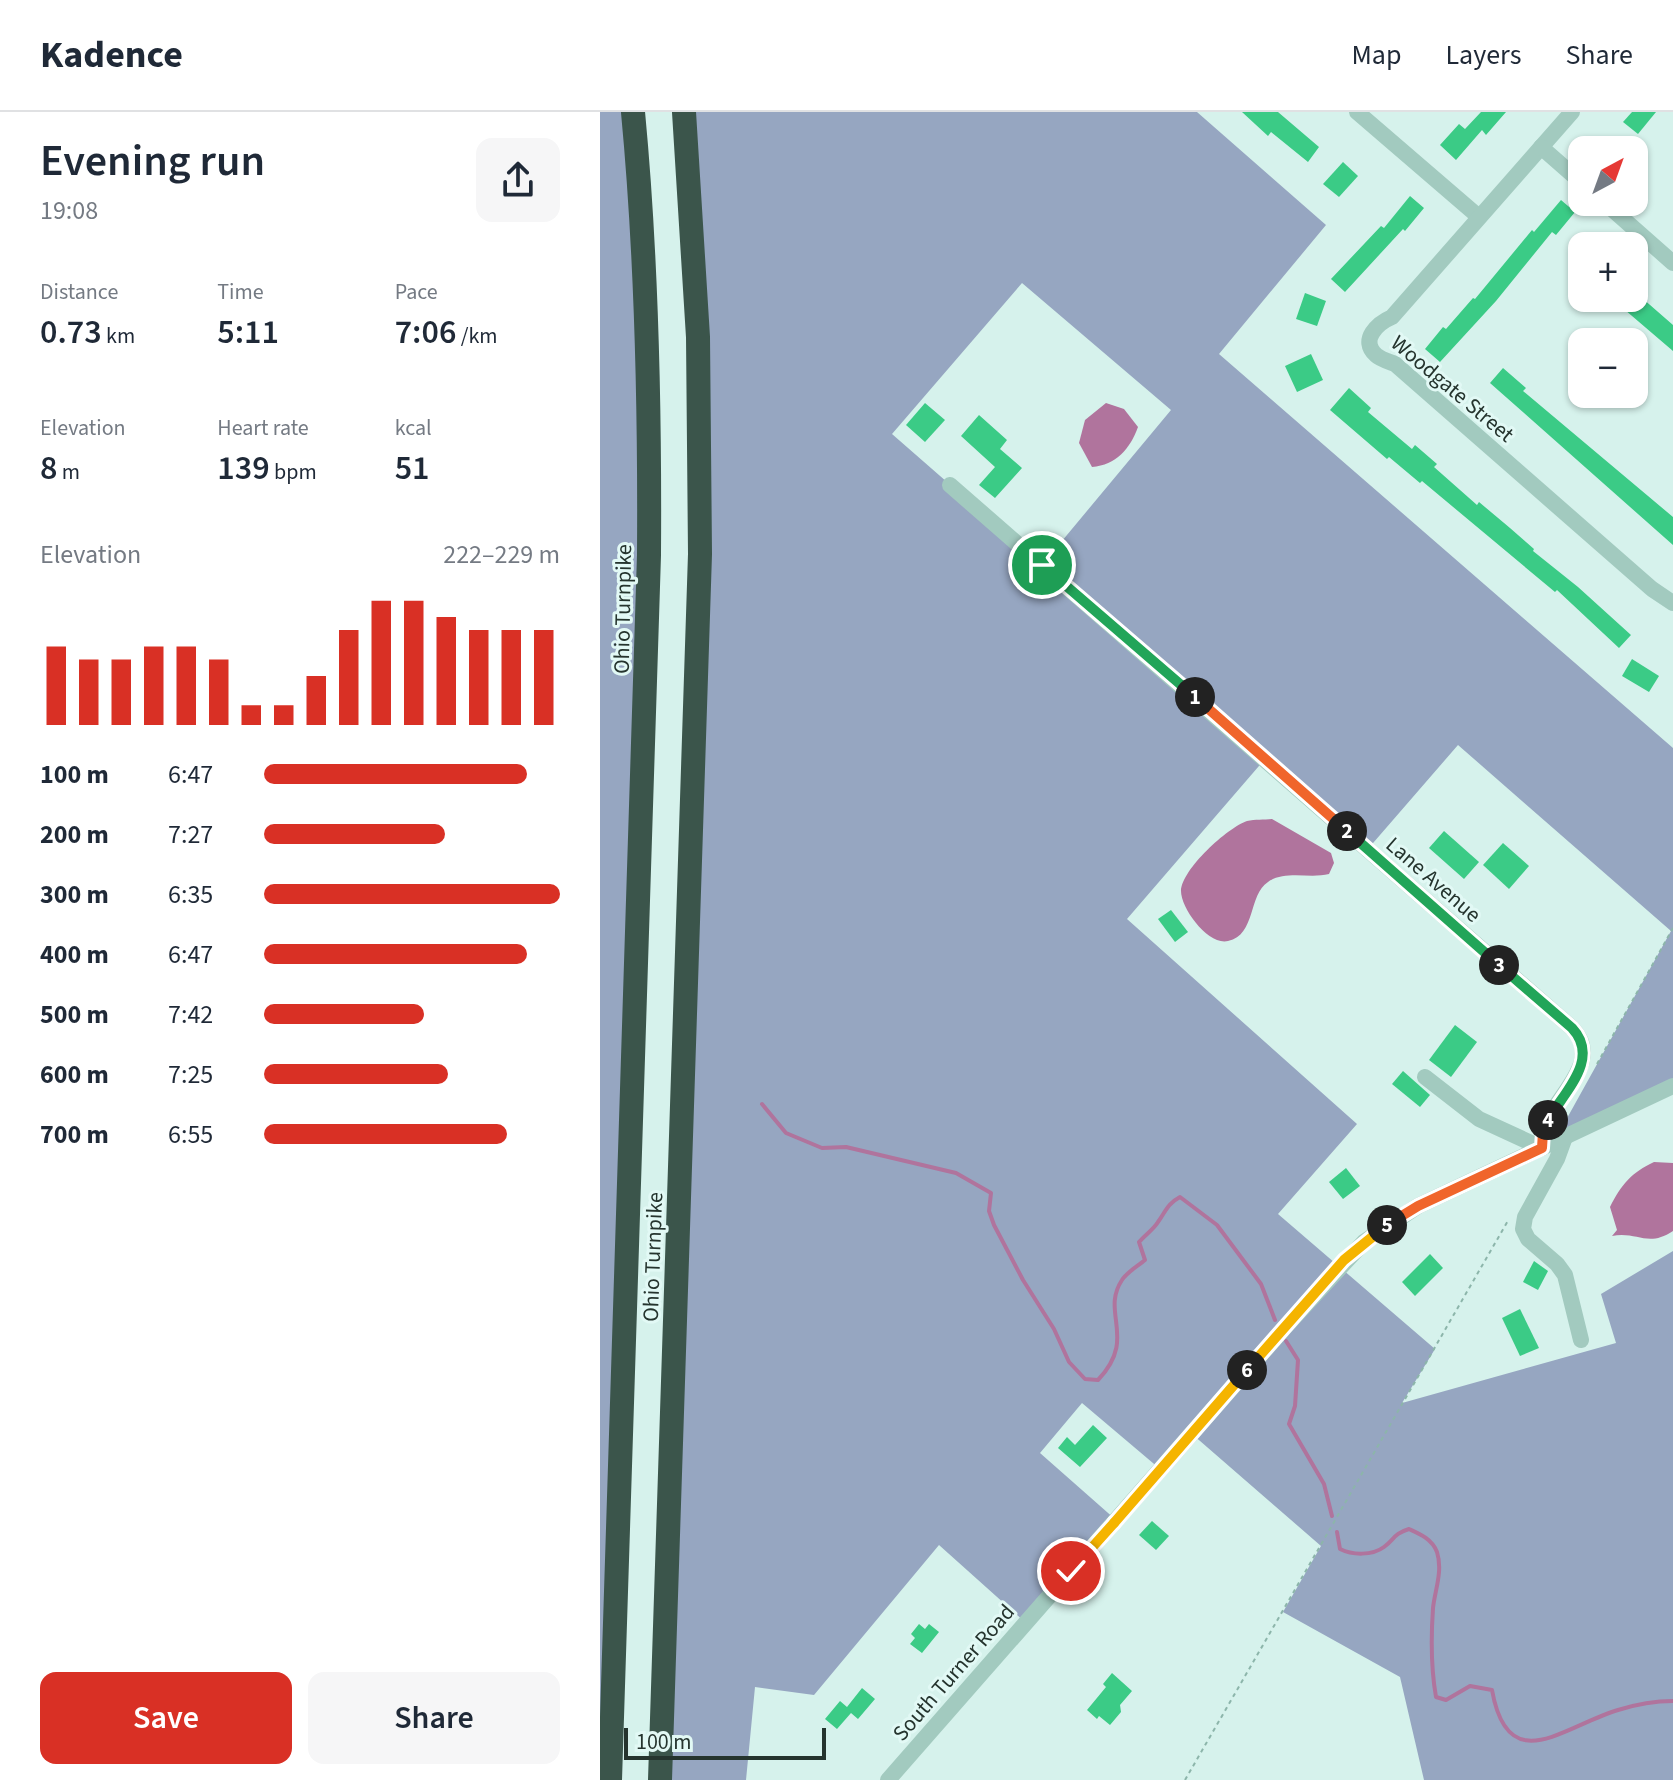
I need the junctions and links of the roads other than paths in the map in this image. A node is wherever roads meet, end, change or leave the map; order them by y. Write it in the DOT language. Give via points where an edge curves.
graph roads {
  1 [pos="633,112"];
  2 [pos="684,112"];
  3 [pos="1357,112"];
  4 [pos="1572,112"];
  5 [pos="1541,147"];
  6 [pos="1568,171"];
  7 [pos="1620,216"];
  8 [pos="1479,217"];
  9 [pos="1673,263"];
  10 [pos="950,485"];
  11 [pos="1673,603"];
  12 [pos="1425,1077"];
  13 [pos="1673,1086"];
  14 [pos="1565,1137"];
  15 [pos="1542,1148"];
  16 [pos="1581,1340"];
  17 [pos="610,1780"];
  18 [pos="660,1780"];
  19 [pos="888,1780"];
  1 -- 17 [label="highway, Ohio Turnpike" via="650,422 649,555"];
  2 -- 18 [label="highway, Ohio Turnpike" via="698,337 700,554"];
  3 -- 8 [label="street"];
  4 -- 5 [label="street, Woodgate Street"];
  5 -- 6 [label="street"];
  5 -- 8 [label="street, Woodgate Street"];
  7 -- 9 [label="street"];
  8 -- 11 [label="street, Woodgate Street" via="1392,317 1374,328 1371,347"];
  10 -- 15 [label="street, Lane Avenue" via="1579,1036 1583,1058 1549,1118"];
  12 -- 15 [label="street" via="1479,1119"];
  13 -- 14 [label="street, South Turner Road"];
  14 -- 15 [label="street, South Turner Road"];
  14 -- 16 [label="street" via="1523,1229 1565,1275"];
  15 -- 19 [label="street, South Turner Road" via="1418,1206 1344,1260"];
}
